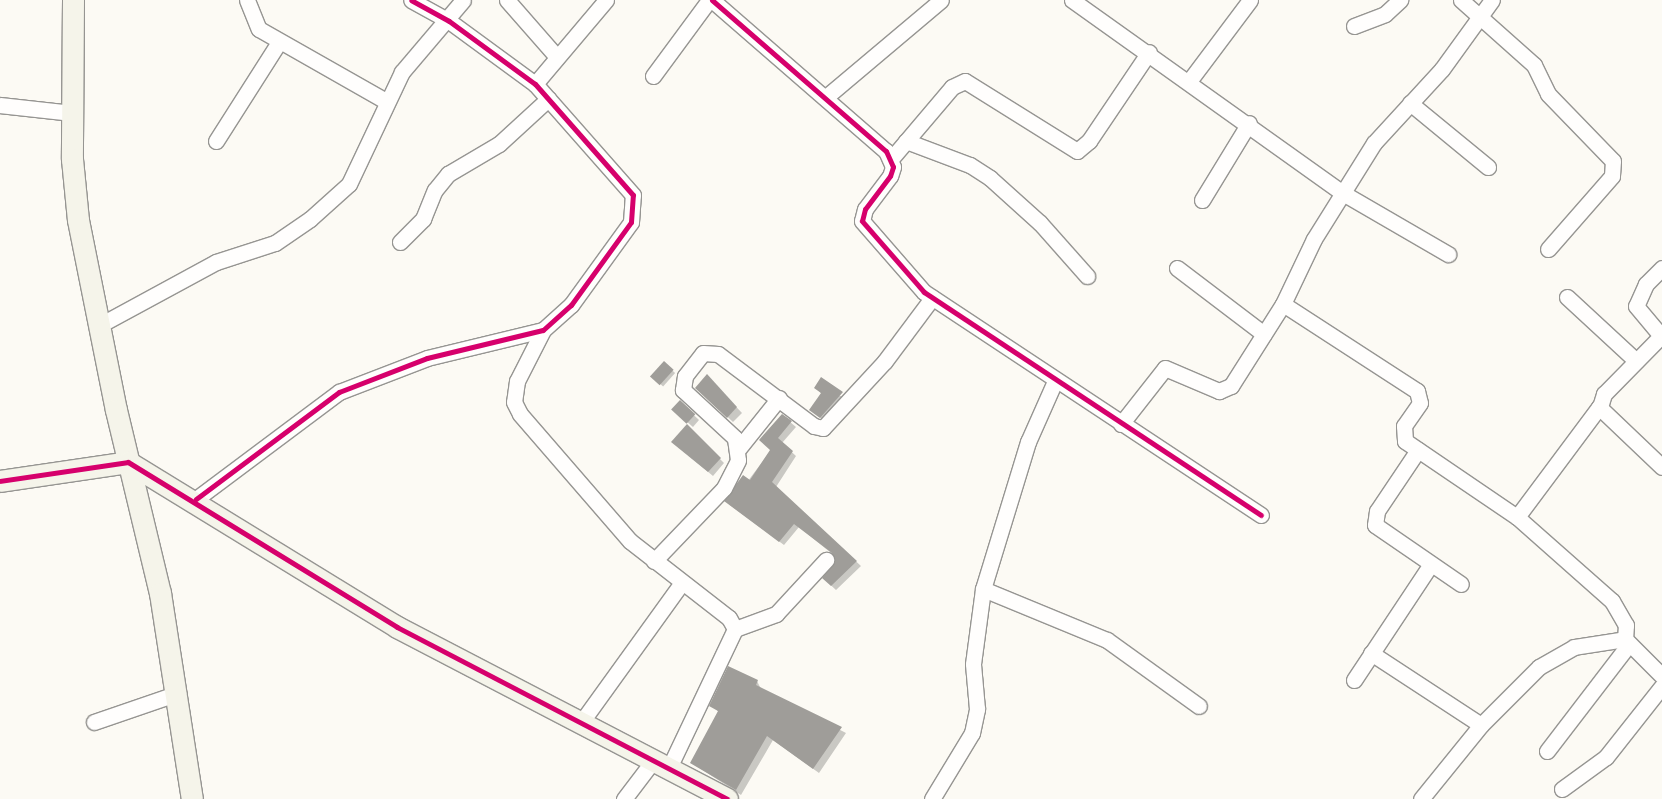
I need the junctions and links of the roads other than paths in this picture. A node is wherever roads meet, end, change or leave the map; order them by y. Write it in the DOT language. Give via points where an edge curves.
graph roads {
  1 [pos="73,0"];
  2 [pos="247,0"];
  3 [pos="411,0"];
  4 [pos="463,0"];
  5 [pos="507,0"];
  6 [pos="606,0"];
  7 [pos="711,0"];
  8 [pos="941,0"];
  9 [pos="1072,0"];
  10 [pos="1250,0"];
  11 [pos="1400,0"];
  12 [pos="1461,0"];
  13 [pos="1492,0"];
  14 [pos="1480,17"];
  15 [pos="449,21"];
  16 [pos="1354,26"];
  17 [pos="279,42"];
  18 [pos="1149,52"];
  19 [pos="556,56"];
  20 [pos="653,76"];
  21 [pos="1190,80"];
  22 [pos="535,84"];
  23 [pos="826,97"];
  24 [pos="548,99"];
  25 [pos="386,101"];
  26 [pos="1410,103"];
  27 [pos="0,105"];
  28 [pos="72,113"];
  29 [pos="1249,124"];
  30 [pos="216,141"];
  31 [pos="906,141"];
  32 [pos="891,159"];
  33 [pos="1488,167"];
  34 [pos="1341,192"];
  35 [pos="1202,200"];
  36 [pos="400,242"];
  37 [pos="1548,249"];
  38 [pos="1448,254"];
  39 [pos="1177,268"];
  40 [pos="1662,268"];
  41 [pos="1088,276"];
  42 [pos="1567,297"];
  43 [pos="932,298"];
  44 [pos="1283,304"];
  45 [pos="98,326"];
  46 [pos="543,330"];
  47 [pos="1264,334"];
  48 [pos="1661,337"];
  49 [pos="1636,361"];
  50 [pos="1055,380"];
  51 [pos="780,398"];
  52 [pos="1600,407"];
  53 [pos="1122,424"];
  54 [pos="739,448"];
  55 [pos="1418,450"];
  56 [pos="128,462"];
  57 [pos="1662,467"];
  58 [pos="0,481"];
  59 [pos="196,499"];
  60 [pos="1261,515"];
  61 [pos="1517,517"];
  62 [pos="826,560"];
  63 [pos="654,561"];
  64 [pos="1431,564"];
  65 [pos="681,584"];
  66 [pos="1461,584"];
  67 [pos="983,589"];
  68 [pos="735,629"];
  69 [pos="1627,642"];
  70 [pos="1371,653"];
  71 [pos="1662,676"];
  72 [pos="1354,680"];
  73 [pos="1662,686"];
  74 [pos="178,693"];
  75 [pos="1199,706"];
  76 [pos="94,722"];
  77 [pos="580,724"];
  78 [pos="1481,725"];
  79 [pos="1547,751"];
  80 [pos="661,765"];
  81 [pos="1562,789"];
  82 [pos="192,799"];
  83 [pos="624,799"];
  84 [pos="727,799"];
  85 [pos="932,799"];
  86 [pos="1421,799"];
  1 -- 28 [label="main road"];
  2 -- 17 [label="street" via="259,29"];
  3 -- 15 [label="street"];
  4 -- 15 [label="street"];
  5 -- 19 [label="street"];
  6 -- 19 [label="street"];
  7 -- 20 [label="street"];
  7 -- 23 [label="street"];
  8 -- 23 [label="street"];
  9 -- 18 [label="street"];
  10 -- 21 [label="street"];
  11 -- 16 [label="street" via="1385,14"];
  12 -- 14 [label="street"];
  13 -- 14 [label="street"];
  14 -- 26 [label="street" via="1442,69"];
  14 -- 37 [label="street" via="1534,65 1548,94 1613,161 1612,176"];
  15 -- 22 [label="street"];
  15 -- 25 [label="street" via="412,57"];
  17 -- 25 [label="street"];
  17 -- 30 [label="street"];
  18 -- 21 [label="street"];
  18 -- 31 [label="street" via="1089,141 1077,151 965,81 952,87"];
  19 -- 22 [label="street"];
  21 -- 29 [label="street"];
  22 -- 24 [label="street"];
  23 -- 32 [label="street"];
  24 -- 36 [label="street" via="499,144 448,174 435,190 423,219"];
  24 -- 46 [label="street" via="633,195 634,209 623,235 572,305"];
  25 -- 45 [label="street" via="349,184 295,232 174,282"];
  26 -- 33 [label="street"];
  26 -- 34 [label="street" via="1374,143"];
  27 -- 28 [label="street"];
  28 -- 45 [label="main road" via="74,191"];
  29 -- 34 [label="street"];
  29 -- 35 [label="street"];
  31 -- 32 [label="street"];
  31 -- 41 [label="street" via="970,165 990,178 1040,223"];
  32 -- 43 [label="street" via="890,176 865,209 863,226"];
  34 -- 38 [label="street"];
  34 -- 44 [label="street"];
  39 -- 47 [label="street"];
  40 -- 48 [label="street" via="1646,284 1636,306"];
  42 -- 49 [label="street"];
  43 -- 50 [label="street"];
  43 -- 51 [label="street" via="827,426 814,426"];
  44 -- 47 [label="street"];
  44 -- 55 [label="street" via="1417,391 1420,403 1402,433"];
  45 -- 56 [label="main road"];
  46 -- 59 [label="street" via="426,358 339,392"];
  46 -- 63 [label="street" via="517,381 514,402 520,414 624,534"];
  47 -- 53 [label="street" via="1227,390 1219,391 1165,368"];
  48 -- 49 [label="street"];
  49 -- 52 [label="street" via="1604,394"];
  50 -- 53 [label="street"];
  50 -- 67 [label="street" via="1028,442"];
  51 -- 54 [label="street"];
  51 -- 54 [label="street" via="718,354 703,353 685,376 683,390 735,438"];
  52 -- 57 [label="street"];
  52 -- 61 [label="street"];
  53 -- 60 [label="street"];
  54 -- 63 [label="street" via="734,472 724,488"];
  55 -- 61 [label="street"];
  55 -- 64 [label="street" via="1377,511 1375,525"];
  56 -- 58 [label="main road"];
  56 -- 59 [label="main road"];
  56 -- 74 [label="main road" via="160,593"];
  59 -- 77 [label="main road" via="397,627"];
  61 -- 69 [label="street" via="1612,601 1626,625"];
  62 -- 68 [label="street" via="776,614"];
  63 -- 65 [label="street"];
  64 -- 66 [label="street"];
  64 -- 70 [label="street"];
  65 -- 68 [label="street" via="729,618"];
  65 -- 77 [label="street"];
  67 -- 75 [label="street" via="1107,640"];
  67 -- 85 [label="street" via="973,664 977,709 972,734"];
  68 -- 80 [label="street"];
  69 -- 71 [label="street"];
  69 -- 78 [label="street" via="1574,647 1555,656 1514,690"];
  69 -- 79 [label="street"];
  70 -- 72 [label="street"];
  70 -- 78 [label="street"];
  73 -- 81 [label="street" via="1606,757"];
  74 -- 76 [label="street"];
  74 -- 82 [label="main road"];
  77 -- 80 [label="main road"];
  78 -- 86 [label="street"];
  80 -- 83 [label="street"];
  80 -- 84 [label="main road"];
}
